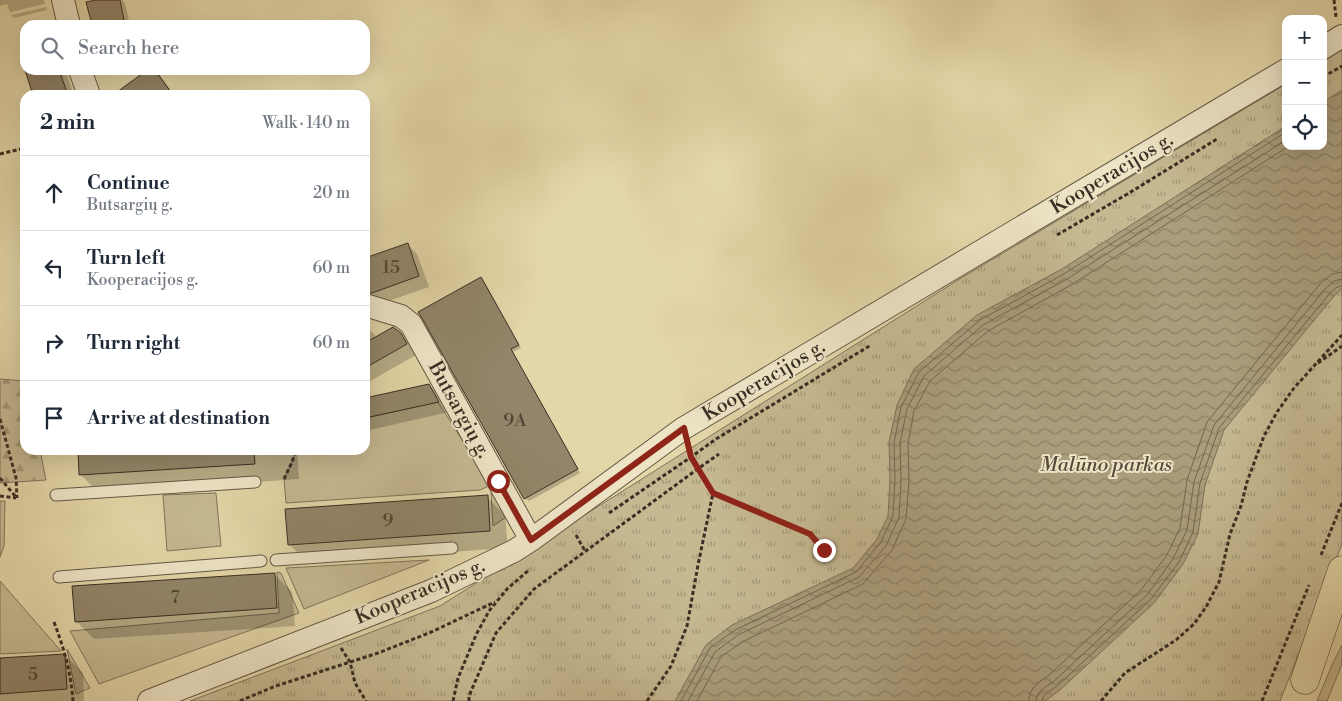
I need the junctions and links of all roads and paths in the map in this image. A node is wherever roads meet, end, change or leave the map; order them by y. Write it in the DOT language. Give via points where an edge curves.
graph roads {
  1 [pos="63,0"];
  2 [pos="1334,0"];
  3 [pos="68,20"];
  4 [pos="1339,30"];
  5 [pos="1327,44"];
  6 [pos="1342,66"];
  7 [pos="1282,72"];
  8 [pos="81,75"];
  9 [pos="1327,75"];
  10 [pos="87,90"];
  11 [pos="1221,137"];
  12 [pos="20,149"];
  13 [pos="0,154"];
  14 [pos="1055,236"];
  15 [pos="370,306"];
  16 [pos="1342,336"];
  17 [pos="878,341"];
  18 [pos="1342,346"];
  19 [pos="1313,366"];
  20 [pos="0,420"];
  21 [pos="684,428"];
  22 [pos="719,454"];
  23 [pos="294,455"];
  24 [pos="691,457"];
  25 [pos="698,468"];
  26 [pos="0,478"];
  27 [pos="284,479"];
  28 [pos="255,482"];
  29 [pos="713,493"];
  30 [pos="56,495"];
  31 [pos="0,496"];
  32 [pos="17,498"];
  33 [pos="1342,503"];
  34 [pos="609,513"];
  35 [pos="576,535"];
  36 [pos="531,540"];
  37 [pos="569,540"];
  38 [pos="452,548"];
  39 [pos="824,550"];
  40 [pos="261,560"];
  41 [pos="276,560"];
  42 [pos="1330,565"];
  43 [pos="533,566"];
  44 [pos="59,577"];
  45 [pos="1312,578"];
  46 [pos="498,601"];
  47 [pos="1342,615"];
  48 [pos="54,622"];
  49 [pos="350,662"];
  50 [pos="1301,690"];
  51 [pos="74,701"];
  52 [pos="149,701"];
  53 [pos="240,701"];
  54 [pos="368,701"];
  55 [pos="453,701"];
  56 [pos="469,701"];
  57 [pos="647,701"];
  58 [pos="1101,701"];
  59 [pos="1262,701"];
  1 -- 3 [label="street"];
  2 -- 4 [label="path"];
  4 -- 5 [label="street"];
  6 -- 9 [label="path"];
  7 -- 21 [label="street, Kooperacijos g."];
  8 -- 10 [label="street"];
  11 -- 14 [label="path"];
  12 -- 13 [label="path"];
  15 -- 36 [label="street, Butsargių g." via="402,316 411,324"];
  16 -- 19 [label="path"];
  17 -- 24 [label="path"];
  18 -- 19 [label="path"];
  19 -- 58 [label="path" via="1294,388 1264,436 1230,534 1219,582 1206,607 1194,624 1176,640 1125,673"];
  20 -- 32 [label="path" via="16,478"];
  21 -- 24 [label="path"];
  21 -- 36 [label="street, Kooperacijos g."];
  22 -- 25 [label="path"];
  23 -- 27 [label="path"];
  24 -- 25 [label="path"];
  24 -- 34 [label="path"];
  25 -- 29 [label="path"];
  25 -- 56 [label="path" via="534,589 496,633"];
  26 -- 32 [label="path"];
  28 -- 30 [label="lane"];
  29 -- 39 [label="path" via="810,534"];
  29 -- 57 [label="path" via="687,626 670,666"];
  31 -- 32 [label="path"];
  33 -- 42 [label="path"];
  35 -- 37 [label="path"];
  36 -- 52 [label="street, Kooperacijos g." via="431,591"];
  38 -- 41 [label="lane"];
  40 -- 44 [label="lane"];
  42 -- 50 [label="main road"];
  43 -- 46 [label="path"];
  45 -- 59 [label="path"];
  46 -- 49 [label="path" via="429,633"];
  46 -- 55 [label="path" via="476,635 458,678"];
  47 -- 50 [label="main road"];
  48 -- 51 [label="path" via="72,679"];
  49 -- 53 [label="path"];
  49 -- 54 [label="path" via="356,685"];
}
